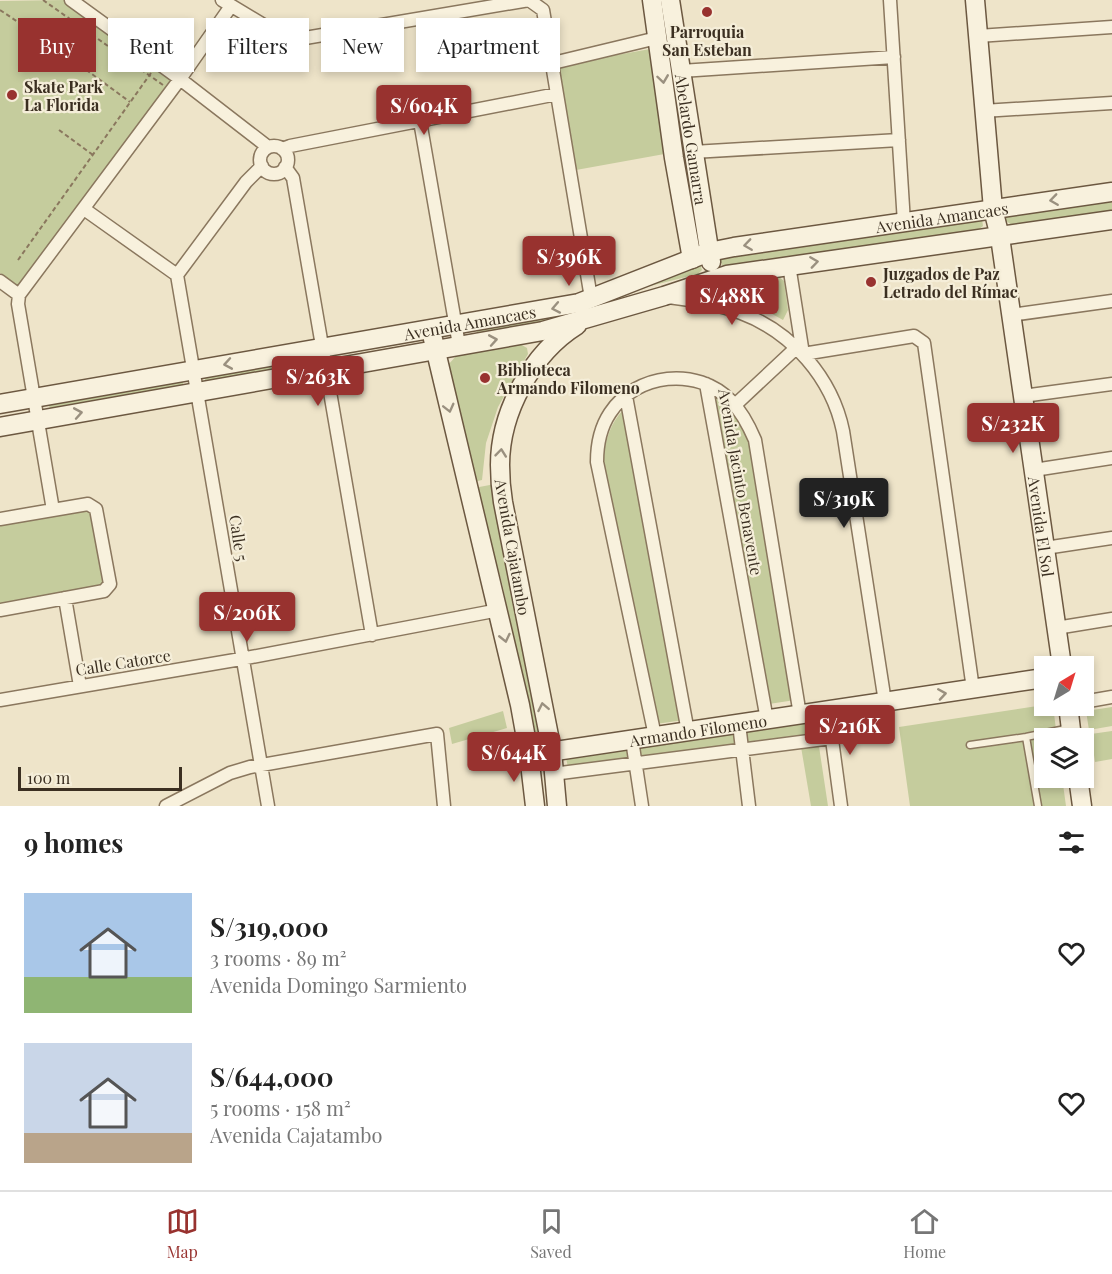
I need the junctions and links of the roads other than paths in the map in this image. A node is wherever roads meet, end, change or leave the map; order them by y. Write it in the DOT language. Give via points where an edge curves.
graph roads {
  1 [pos="652,0"];
  2 [pos="670,0"];
  3 [pos="890,0"];
  4 [pos="975,0"];
  5 [pos="230,2"];
  6 [pos="75,3"];
  7 [pos="423,18"];
  8 [pos="545,18"];
  9 [pos="416,19"];
  10 [pos="1112,27"];
  11 [pos="978,36"];
  12 [pos="657,38"];
  13 [pos="894,57"];
  14 [pos="560,61"];
  15 [pos="681,71"];
  16 [pos="554,72"];
  17 [pos="180,79"];
  18 [pos="557,94"];
  19 [pos="1112,103"];
  20 [pos="983,111"];
  21 [pos="420,121"];
  22 [pos="899,140"];
  23 [pos="268,147"];
  24 [pos="282,149"];
  25 [pos="693,152"];
  26 [pos="262,166"];
  27 [pos="285,167"];
  28 [pos="1112,192"];
  29 [pos="84,209"];
  30 [pos="993,209"];
  31 [pos="1112,220"];
  32 [pos="904,223"];
  33 [pos="1000,237"];
  34 [pos="700,255"];
  35 [pos="789,265"];
  36 [pos="177,274"];
  37 [pos="715,278"];
  38 [pos="0,281"];
  39 [pos="19,295"];
  40 [pos="664,296"];
  41 [pos="591,298"];
  42 [pos="1112,301"];
  43 [pos="1011,315"];
  44 [pos="589,318"];
  45 [pos="456,325"];
  46 [pos="431,330"];
  47 [pos="459,345"];
  48 [pos="323,348"];
  49 [pos="436,351"];
  50 [pos="799,351"];
  51 [pos="195,370"];
  52 [pos="327,370"];
  53 [pos="705,384"];
  54 [pos="1112,384"];
  55 [pos="198,392"];
  56 [pos="626,396"];
  57 [pos="1023,396"];
  58 [pos="34,398"];
  59 [pos="0,404"];
  60 [pos="735,405"];
  61 [pos="37,420"];
  62 [pos="0,427"];
  63 [pos="1112,458"];
  64 [pos="1034,470"];
  65 [pos="53,510"];
  66 [pos="0,519"];
  67 [pos="1112,538"];
  68 [pos="1045,548"];
  69 [pos="65,598"];
  70 [pos="0,610"];
  71 [pos="499,610"];
  72 [pos="1112,619"];
  73 [pos="1056,628"];
  74 [pos="372,635"];
  75 [pos="1060,656"];
  76 [pos="241,659"];
  77 [pos="1034,680"];
  78 [pos="80,686"];
  79 [pos="973,689"];
  80 [pos="1112,697"];
  81 [pos="0,700"];
  82 [pos="1094,700"];
  83 [pos="885,702"];
  84 [pos="828,711"];
  85 [pos="800,715"];
  86 [pos="767,720"];
  87 [pos="739,724"];
  88 [pos="688,732"];
  89 [pos="655,736"];
  90 [pos="1034,736"];
  91 [pos="1026,737"];
  92 [pos="832,738"];
  93 [pos="632,740"];
  94 [pos="970,745"];
  95 [pos="742,748"];
  96 [pos="552,751"];
  97 [pos="529,755"];
  98 [pos="636,763"];
  99 [pos="261,767"];
  100 [pos="553,774"];
  101 [pos="1080,788"];
  102 [pos="166,806"];
  103 [pos="268,806"];
  104 [pos="444,806"];
  105 [pos="535,806"];
  106 [pos="557,806"];
  107 [pos="642,806"];
  108 [pos="749,806"];
  109 [pos="841,806"];
  110 [pos="1038,806"];
  111 [pos="1082,806"];
  1 -- 12 [label="street, Abelardo Gamarra"];
  2 -- 15 [label="street, Abelardo Gamarra"];
  3 -- 13 [label="street"];
  4 -- 11 [label="street, Avenida El Sol"];
  5 -- 9 [label="street" via="280,36 305,38"];
  5 -- 17 [label="street"];
  6 -- 17 [label="street"];
  7 -- 8 [label="street" via="529,0 543,10"];
  10 -- 11 [label="street"];
  11 -- 20 [label="street, Avenida El Sol"];
  12 -- 14 [label="street"];
  12 -- 34 [label="street, Abelardo Gamarra, one-way" via="674,158"];
  13 -- 15 [label="street"];
  13 -- 22 [label="street"];
  15 -- 25 [label="street, Abelardo Gamarra"];
  16 -- 18 [label="street"];
  17 -- 23 [label="street"];
  17 -- 29 [label="street"];
  18 -- 21 [label="street"];
  18 -- 41 [label="street"];
  19 -- 20 [label="street"];
  20 -- 30 [label="street, Avenida El Sol"];
  21 -- 24 [label="street"];
  21 -- 45 [label="street"];
  22 -- 25 [label="street"];
  22 -- 32 [label="street"];
  23 -- 24 [label="street"];
  23 -- 26 [label="street" via="260,158"];
  24 -- 27 [label="street" via="287,158"];
  25 -- 34 [label="street, Abelardo Gamarra"];
  26 -- 27 [label="street" via="269,173 278,173"];
  26 -- 36 [label="street"];
  27 -- 48 [label="street" via="293,178"];
  28 -- 30 [label="street, Avenida Amancaes, one-way"];
  29 -- 36 [label="street"];
  29 -- 39 [label="street"];
  30 -- 32 [label="street, Avenida Amancaes"];
  30 -- 33 [label="street, Avenida El Sol"];
  31 -- 33 [label="street, Avenida Amancaes"];
  32 -- 34 [label="street, Avenida Amancaes, one-way"];
  35 -- 33 [label="street, Avenida Amancaes, one-way"];
  33 -- 43 [label="street, Avenida El Sol"];
  34 -- 37 [label="street, Abelardo Gamarra"];
  34 -- 41 [label="street, Avenida Amancaes"];
  35 -- 37 [label="street, Avenida Amancaes"];
  35 -- 50 [label="street"];
  36 -- 51 [label="street, Calle 5"];
  37 -- 40 [label="street, Avenida Amancaes"];
  38 -- 39 [label="street"];
  39 -- 58 [label="street"];
  40 -- 44 [label="street, Avenida Amancaes"];
  40 -- 50 [label="street" via="742,313"];
  41 -- 45 [label="street, Avenida Amancaes, one-way"];
  42 -- 43 [label="street"];
  43 -- 57 [label="street, Avenida El Sol"];
  47 -- 44 [label="street, Avenida Amancaes, one-way" via="543,331"];
  96 -- 44 [label="street, Avenida Cajatambo, one-way" via="503,502 500,464 512,407 532,369 560,338"];
  45 -- 46 [label="street, Avenida Amancaes"];
  45 -- 47 [label="street"];
  46 -- 48 [label="street, Avenida Amancaes"];
  46 -- 49 [label="street, Avenida Cajatambo"];
  47 -- 49 [label="street, Avenida Amancaes"];
  48 -- 51 [label="street, Avenida Amancaes, one-way"];
  48 -- 52 [label="street"];
  49 -- 52 [label="street, Avenida Amancaes"];
  49 -- 71 [label="street, Avenida Cajatambo, one-way"];
  50 -- 60 [label="street"];
  50 -- 79 [label="street" via="914,336 924,343"];
  50 -- 83 [label="street" via="825,384 840,417"];
  51 -- 55 [label="street, Calle 5"];
  51 -- 58 [label="street, Avenida Amancaes"];
  52 -- 55 [label="street, Avenida Amancaes"];
  52 -- 74 [label="street"];
  53 -- 56 [label="street" via="661,379"];
  53 -- 60 [label="street, Avenida Jacinto Benavente"];
  53 -- 86 [label="street, Avenida Jacinto Benavente"];
  54 -- 57 [label="street"];
  61 -- 55 [label="street, Avenida Amancaes, one-way"];
  55 -- 76 [label="street, Calle 5"];
  56 -- 88 [label="street"];
  56 -- 89 [label="street" via="609,414 602,429 597,462"];
  57 -- 64 [label="street, Avenida El Sol"];
  58 -- 59 [label="street, Avenida Amancaes"];
  58 -- 61 [label="street"];
  60 -- 85 [label="street, Avenida Jacinto Benavente" via="750,427 759,452"];
  61 -- 62 [label="street, Avenida Amancaes"];
  61 -- 65 [label="street"];
  63 -- 64 [label="street"];
  64 -- 68 [label="street, Avenida El Sol"];
  65 -- 66 [label="street"];
  65 -- 69 [label="street" via="88,504 96,509 110,584 104,591"];
  67 -- 68 [label="street"];
  68 -- 73 [label="street, Avenida El Sol"];
  69 -- 70 [label="street"];
  69 -- 78 [label="street"];
  71 -- 74 [label="street, Calle Catorce"];
  71 -- 97 [label="street, Avenida Cajatambo, one-way"];
  72 -- 73 [label="street"];
  73 -- 75 [label="street, Avenida El Sol"];
  74 -- 76 [label="street, Calle Catorce"];
  76 -- 78 [label="street, Calle Catorce"];
  76 -- 99 [label="street, Calle 5"];
  77 -- 79 [label="street, Armando Filomeno"];
  78 -- 81 [label="street, Calle Catorce"];
  83 -- 79 [label="street, Armando Filomeno, one-way"];
  80 -- 82 [label="street"];
  83 -- 84 [label="street, Armando Filomeno"];
  84 -- 85 [label="street, Armando Filomeno"];
  84 -- 92 [label="street"];
  85 -- 86 [label="street, Armando Filomeno"];
  86 -- 87 [label="street, Armando Filomeno"];
  87 -- 88 [label="street, Armando Filomeno"];
  87 -- 95 [label="street"];
  88 -- 89 [label="street, Armando Filomeno"];
  89 -- 93 [label="street, Armando Filomeno"];
  90 -- 91 [label="lane"];
  91 -- 94 [label="lane"];
  91 -- 110 [label="lane"];
  92 -- 95 [label="street"];
  92 -- 109 [label="street"];
  93 -- 96 [label="street, Armando Filomeno"];
  93 -- 98 [label="street"];
  95 -- 98 [label="street"];
  95 -- 108 [label="street"];
  96 -- 97 [label="street, Armando Filomeno"];
  96 -- 100 [label="street, Avenida Cajatambo"];
  97 -- 105 [label="street, Avenida Cajatambo"];
  98 -- 100 [label="street"];
  98 -- 107 [label="street"];
  99 -- 102 [label="street" via="230,773"];
  99 -- 103 [label="street, Calle 5"];
  99 -- 104 [label="street" via="437,734"];
  100 -- 106 [label="street, Avenida Cajatambo"];
  101 -- 111 [label="street"];
}
